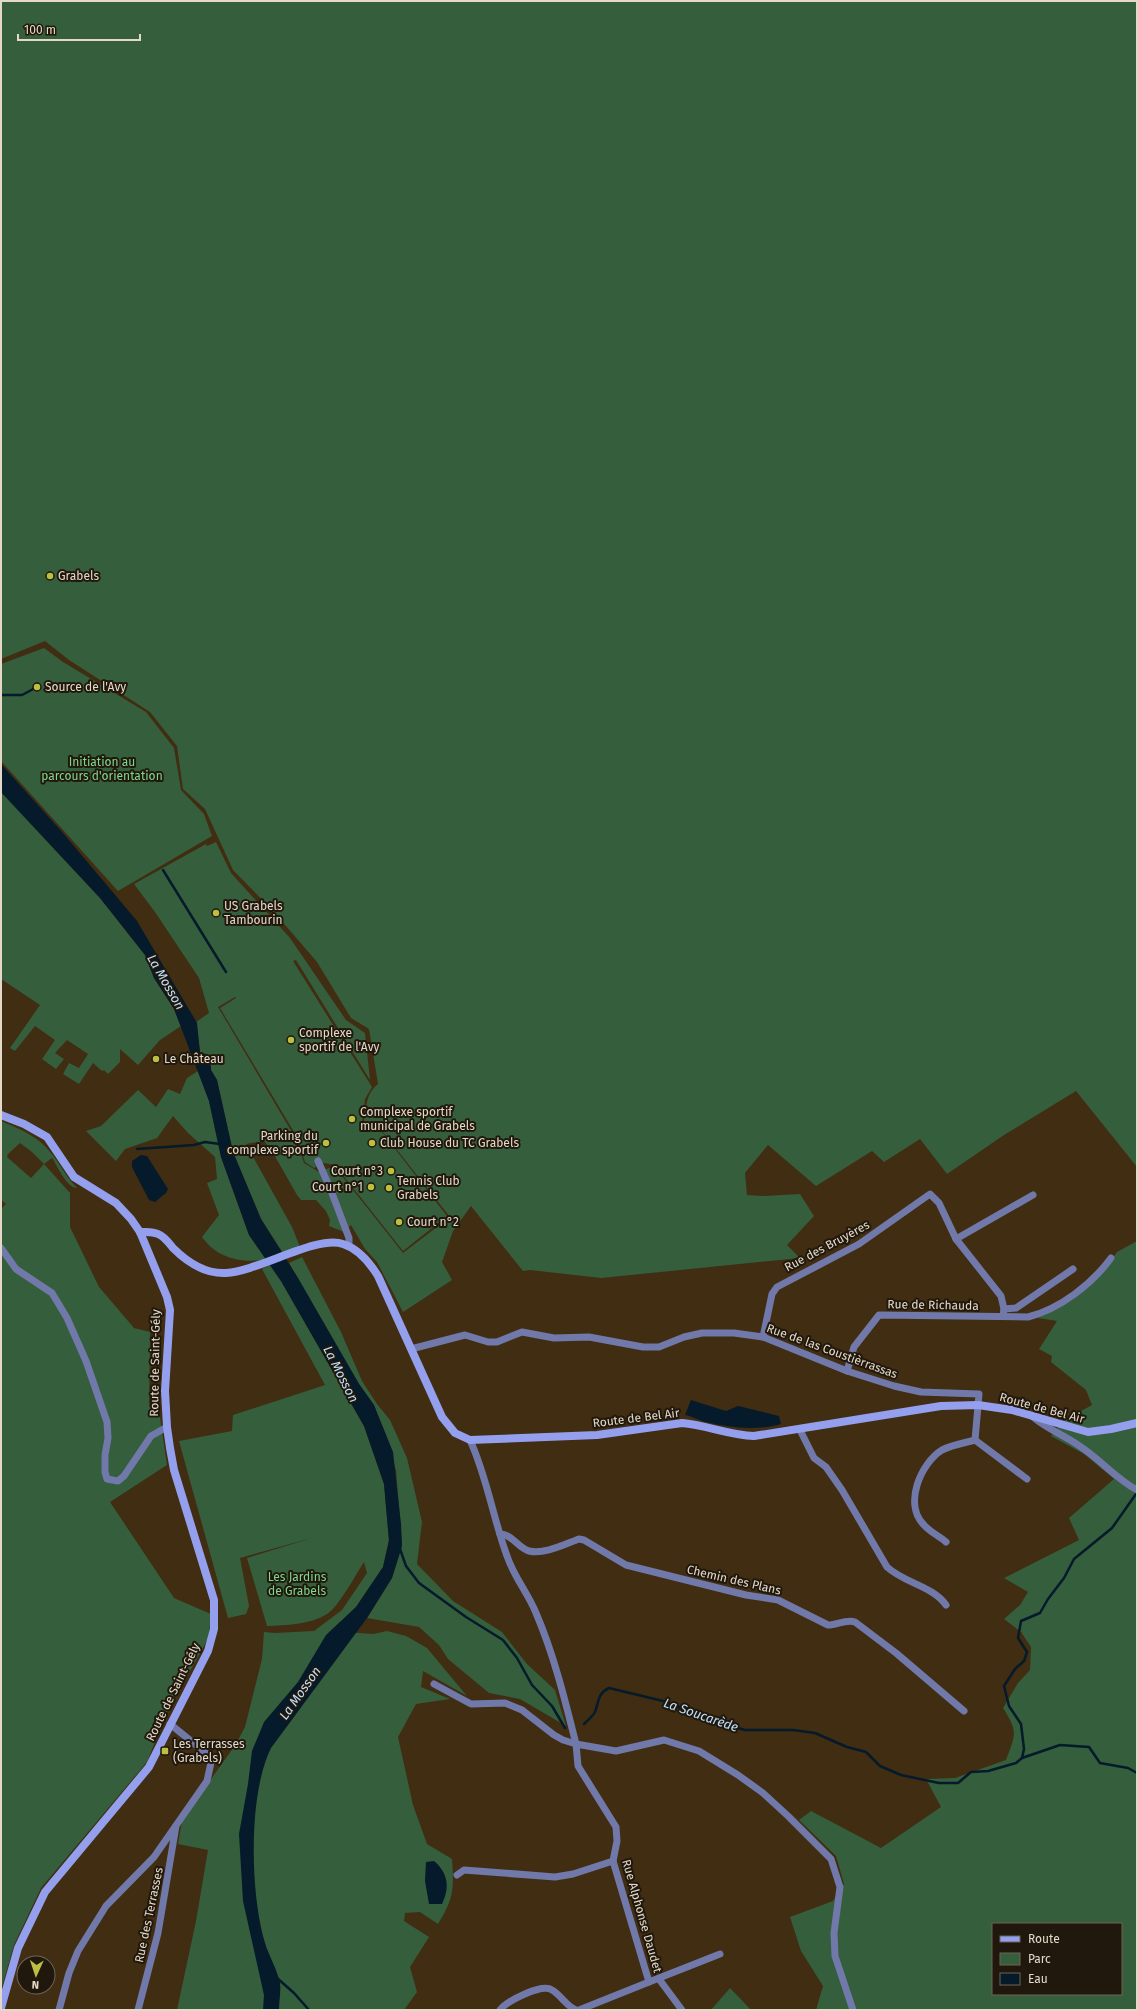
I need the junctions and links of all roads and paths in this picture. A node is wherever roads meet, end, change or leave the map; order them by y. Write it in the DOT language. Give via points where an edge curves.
graph roads {
  1 [pos="1,1116"];
  2 [pos="318,1161"];
  3 [pos="1033,1195"];
  4 [pos="140,1232"];
  5 [pos="956,1239"];
  6 [pos="345,1245"];
  7 [pos="1,1248"];
  8 [pos="1111,1258"];
  9 [pos="1073,1269"];
  10 [pos="1004,1308"];
  11 [pos="1003,1316"];
  12 [pos="763,1337"];
  13 [pos="410,1349"];
  14 [pos="847,1371"];
  15 [pos="978,1405"];
  16 [pos="1032,1416"];
  17 [pos="1137,1423"];
  18 [pos="166,1427"];
  19 [pos="800,1430"];
  20 [pos="470,1440"];
  21 [pos="975,1440"];
  22 [pos="1028,1479"];
  23 [pos="1137,1490"];
  24 [pos="500,1534"];
  25 [pos="946,1542"];
  26 [pos="946,1605"];
  27 [pos="434,1684"];
  28 [pos="964,1711"];
  29 [pos="170,1724"];
  30 [pos="576,1744"];
  31 [pos="176,1824"];
  32 [pos="613,1861"];
  33 [pos="457,1875"];
  34 [pos="720,1954"];
  35 [pos="659,1979"];
  36 [pos="649,1982"];
  37 [pos="1,2008"];
  38 [pos="59,2010"];
  39 [pos="138,2010"];
  40 [pos="500,2010"];
  41 [pos="576,2010"];
  42 [pos="579,2010"];
  43 [pos="682,2010"];
  44 [pos="853,2010"];
  1 -- 4 [label="street, Route de Saint-Gély" via="24,1124 47,1138 74,1177 116,1203"];
  2 -- 6 [label="street" via="346,1231"];
  3 -- 5 [label="street"];
  4 -- 6 [label="street" via="158,1234 187,1260 203,1269 224,1273 252,1268 314,1246 328,1243"];
  4 -- 18 [label="street, Route de Saint-Gély" via="170,1310"];
  5 -- 10 [label="street" via="1001,1296"];
  5 -- 12 [label="street, Rue des Bruyères" via="940,1203 930,1194 859,1244 777,1287 772,1294"];
  6 -- 13 [label="street" via="364,1258 378,1276"];
  7 -- 18 [label="street" via="16,1269 52,1293 67,1318 86,1361 107,1422 107,1479 118,1481 124,1476 151,1436"];
  8 -- 11 [label="street, Rue de Richauda" via="1101,1272 1080,1290 1041,1314 1028,1317"];
  9 -- 10 [label="street" via="1016,1308"];
  10 -- 11 [label="street"];
  11 -- 14 [label="street, Rue de Richauda" via="879,1316 854,1347"];
  12 -- 13 [label="street, Rue de las Coustièrrassas" via="734,1332 702,1333 659,1347 642,1347 589,1337 554,1338 522,1332 497,1342 465,1335"];
  12 -- 14 [label="street, Rue de las Coustièrrassas"];
  13 -- 20 [label="street" via="450,1429"];
  14 -- 15 [label="street, Rue de las Coustièrrassas" via="921,1392 979,1394"];
  15 -- 16 [label="street, Route de Bel Air"];
  15 -- 19 [label="street, Route de Bel Air" via="941,1406"];
  15 -- 21 [label="street"];
  16 -- 17 [label="street, Route de Bel Air" via="1088,1432 1111,1430"];
  16 -- 23 [label="street" via="1049,1430 1078,1445"];
  18 -- 29 [label="street, Route de Saint-Gély" via="174,1470 214,1600 214,1629 208,1651"];
  19 -- 20 [label="street, Route de Bel Air" via="754,1436 735,1435 682,1423 596,1435"];
  19 -- 26 [label="street" via="814,1458 826,1468 842,1490 887,1567 936,1595"];
  20 -- 24 [label="street, Rue Alphonse Daudet" via="479,1459"];
  21 -- 22 [label="street"];
  21 -- 25 [label="street" via="954,1445 933,1458 925,1468 917,1487 916,1510 923,1525"];
  24 -- 28 [label="street, Chemin des Plans" via="505,1534 529,1551 584,1540 626,1565 746,1595 778,1600 828,1625 850,1620 896,1653"];
  24 -- 30 [label="street, Rue Alphonse Daudet" via="507,1558 535,1611 552,1653"];
  27 -- 30 [label="street" via="471,1704 505,1703 522,1710 554,1735"];
  29 -- 31 [label="street, Rue des Terrasses" via="212,1758 207,1781"];
  29 -- 37 [label="street, Route de Saint-Gély" via="149,1767 45,1892 18,1948"];
  30 -- 32 [label="street, Rue Alphonse Daudet" via="578,1766 616,1827 617,1841"];
  30 -- 44 [label="street" via="616,1751 664,1740 699,1751 751,1784 788,1816 831,1860 840,1886 834,1932 835,1956"];
  31 -- 38 [label="street, Rue des Terrasses" via="154,1858 106,1906 78,1951"];
  31 -- 39 [label="street, Rue des Terrasses" via="158,1933"];
  32 -- 33 [label="street" via="574,1874 555,1877 464,1870"];
  32 -- 36 [label="street, Rue Alphonse Daudet"];
  34 -- 35 [label="street"];
  35 -- 36 [label="street"];
  35 -- 43 [label="street"];
  36 -- 42 [label="street, Rue Alphonse Daudet"];
  40 -- 41 [label="street" via="531,1991 544,1987 552,1989"];
}
